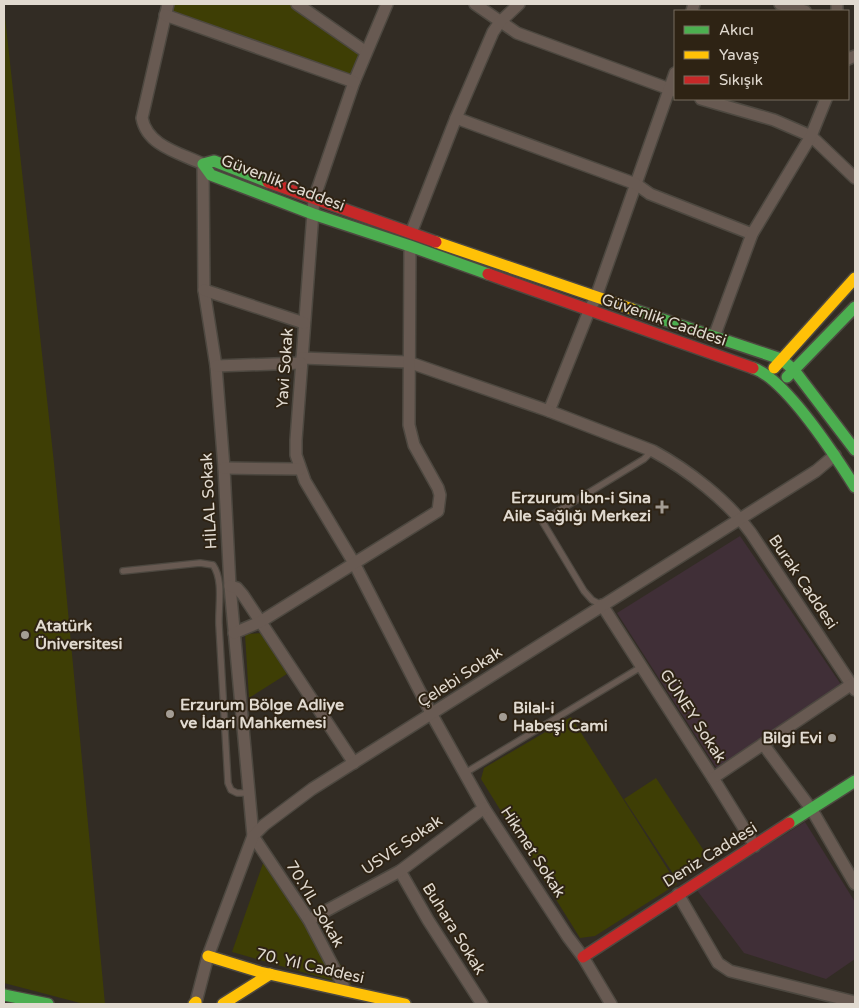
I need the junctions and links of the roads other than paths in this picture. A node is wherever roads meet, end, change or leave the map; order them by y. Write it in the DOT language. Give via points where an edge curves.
graph roads {
  1 [pos="297,4"];
  2 [pos="387,4"];
  3 [pos="475,4"];
  4 [pos="519,4"];
  5 [pos="780,4"];
  6 [pos="166,9"];
  7 [pos="801,10"];
  8 [pos="500,22"];
  9 [pos="366,52"];
  10 [pos="354,82"];
  11 [pos="673,91"];
  12 [pos="704,100"];
  13 [pos="826,100"];
  14 [pos="456,118"];
  15 [pos="811,136"];
  16 [pos="203,164"];
  17 [pos="855,178"];
  18 [pos="636,184"];
  19 [pos="314,199"];
  20 [pos="313,214"];
  21 [pos="411,232"];
  22 [pos="752,234"];
  23 [pos="410,246"];
  24 [pos="855,278"];
  25 [pos="204,290"];
  26 [pos="596,297"];
  27 [pos="855,307"];
  28 [pos="589,311"];
  29 [pos="304,323"];
  30 [pos="714,337"];
  31 [pos="781,359"];
  32 [pos="301,360"];
  33 [pos="408,362"];
  34 [pos="216,366"];
  35 [pos="794,370"];
  36 [pos="768,375"];
  37 [pos="780,385"];
  38 [pos="549,411"];
  39 [pos="855,448"];
  40 [pos="652,450"];
  41 [pos="835,455"];
  42 [pos="224,468"];
  43 [pos="300,469"];
  44 [pos="855,487"];
  45 [pos="740,518"];
  46 [pos="354,563"];
  47 [pos="123,571"];
  48 [pos="230,586"];
  49 [pos="602,605"];
  50 [pos="260,622"];
  51 [pos="234,633"];
  52 [pos="641,667"];
  53 [pos="853,687"];
  54 [pos="432,715"];
  55 [pos="763,744"];
  56 [pos="354,763"];
  57 [pos="465,773"];
  58 [pos="714,778"];
  59 [pos="855,781"];
  60 [pos="249,794"];
  61 [pos="484,808"];
  62 [pos="812,810"];
  63 [pos="253,836"];
  64 [pos="755,846"];
  65 [pos="400,871"];
  66 [pos="855,884"];
  67 [pos="678,894"];
  68 [pos="309,920"];
  69 [pos="208,956"];
  70 [pos="583,956"];
  71 [pos="270,974"];
  72 [pos="346,991"];
  73 [pos="4,995"];
  74 [pos="855,1002"];
  75 [pos="195,1003"];
  76 [pos="48,1004"];
  77 [pos="223,1004"];
  78 [pos="405,1004"];
  79 [pos="482,1004"];
  80 [pos="611,1004"];
  1 -- 9 [label="street"];
  2 -- 9 [label="street, Yavi Sokak"];
  3 -- 8 [label="street"];
  4 -- 8 [label="street"];
  5 -- 7 [label="street"];
  6 -- 10 [label="street"];
  6 -- 16 [label="street" via="143,124 155,141"];
  8 -- 11 [label="street" via="517,33"];
  8 -- 14 [label="street"];
  9 -- 10 [label="street, Yavi Sokak"];
  10 -- 19 [label="street, Yavi Sokak"];
  11 -- 18 [label="street"];
  12 -- 15 [label="street" via="792,126"];
  13 -- 15 [label="street"];
  14 -- 18 [label="street"];
  14 -- 21 [label="street"];
  15 -- 17 [label="street"];
  15 -- 22 [label="street"];
  16 -- 19 [label="main road, Güvenlik Caddesi" via="214,161"];
  16 -- 20 [label="main road, Güvenlik Caddesi" via="211,175"];
  16 -- 25 [label="street, HİLAL Sokak"];
  18 -- 22 [label="street" via="650,194"];
  18 -- 26 [label="street"];
  19 -- 20 [label="street, Yavi Sokak"];
  19 -- 21 [label="main road, Güvenlik Caddesi"];
  20 -- 23 [label="main road, Güvenlik Caddesi"];
  20 -- 29 [label="street, Yavi Sokak"];
  21 -- 26 [label="main road, Güvenlik Caddesi"];
  22 -- 30 [label="street"];
  23 -- 28 [label="main road, Güvenlik Caddesi"];
  23 -- 33 [label="street"];
  24 -- 31 [label="main road"];
  25 -- 29 [label="street"];
  25 -- 34 [label="street, HİLAL Sokak"];
  26 -- 28 [label="street"];
  26 -- 30 [label="main road, Güvenlik Caddesi"];
  27 -- 35 [label="main road"];
  28 -- 36 [label="main road, Güvenlik Caddesi"];
  28 -- 38 [label="street"];
  29 -- 32 [label="street, Yavi Sokak"];
  30 -- 31 [label="main road, Güvenlik Caddesi"];
  31 -- 35 [label="main road, Güvenlik Caddesi"];
  31 -- 36 [label="main road"];
  32 -- 33 [label="street, Burak Caddesi"];
  32 -- 34 [label="street, Burak Caddesi"];
  32 -- 43 [label="street, Yavi Sokak" via="296,440"];
  33 -- 38 [label="street, Burak Caddesi"];
  33 -- 46 [label="street" via="410,430 414,446 438,488 438,511"];
  34 -- 42 [label="street, HİLAL Sokak"];
  35 -- 37 [label="main road"];
  35 -- 39 [label="main road, Güvenlik Caddesi"];
  36 -- 37 [label="main road, Güvenlik Caddesi"];
  37 -- 41 [label="main road, Güvenlik Caddesi"];
  38 -- 40 [label="street, Burak Caddesi"];
  39 -- 41 [label="main road"];
  40 -- 45 [label="street, Burak Caddesi" via="715,495"];
  40 -- 49 [label="lane" via="644,459 542,521 584,591"];
  41 -- 44 [label="main road, Güvenlik Caddesi"];
  41 -- 45 [label="street, Çelebi Sokak" via="816,471"];
  42 -- 43 [label="street"];
  42 -- 48 [label="street, HİLAL Sokak"];
  43 -- 46 [label="street, Yavi Sokak" via="304,481"];
  45 -- 49 [label="street, Çelebi Sokak"];
  45 -- 53 [label="street, Burak Caddesi"];
  46 -- 50 [label="street"];
  46 -- 54 [label="street, Yavi Sokak"];
  47 -- 60 [label="lane" via="200,563 213,565 217,570 228,783 231,790"];
  48 -- 50 [label="street" via="240,592"];
  48 -- 51 [label="street, HİLAL Sokak"];
  49 -- 52 [label="street, GÜNEY Sokak"];
  49 -- 54 [label="street, Çelebi Sokak"];
  50 -- 51 [label="street"];
  50 -- 56 [label="street"];
  51 -- 60 [label="street, HİLAL Sokak"];
  52 -- 57 [label="lane"];
  52 -- 58 [label="street, GÜNEY Sokak"];
  53 -- 55 [label="street"];
  54 -- 56 [label="street, Çelebi Sokak"];
  54 -- 57 [label="street, Hikmet Sokak"];
  55 -- 58 [label="street"];
  55 -- 62 [label="street"];
  56 -- 63 [label="street, Çelebi Sokak" via="312,789"];
  57 -- 61 [label="street, Hikmet Sokak"];
  58 -- 64 [label="street, GÜNEY Sokak"];
  59 -- 62 [label="main road, Deniz Caddesi"];
  60 -- 63 [label="street, HİLAL Sokak"];
  61 -- 65 [label="street, USVE Sokak"];
  61 -- 70 [label="street, Hikmet Sokak"];
  62 -- 64 [label="main road, Deniz Caddesi"];
  62 -- 66 [label="street"];
  63 -- 68 [label="street, 70.YIL Sokak"];
  63 -- 69 [label="street, Çelebi Sokak"];
  64 -- 67 [label="main road, Deniz Caddesi"];
  65 -- 68 [label="street, USVE Sokak"];
  65 -- 79 [label="street, Buhara Sokak"];
  67 -- 70 [label="main road, Deniz Caddesi"];
  67 -- 74 [label="street" via="718,963 730,971"];
  68 -- 72 [label="street, 70.YIL Sokak"];
  69 -- 71 [label="main road, 70. Yıl Caddesi"];
  69 -- 75 [label="street, Çelebi Sokak"];
  70 -- 80 [label="street, Hikmet Sokak"];
  71 -- 72 [label="main road, 70. Yıl Caddesi"];
  71 -- 77 [label="main road"];
  72 -- 78 [label="main road, 70. Yıl Caddesi"];
  73 -- 76 [label="main road"];
}
